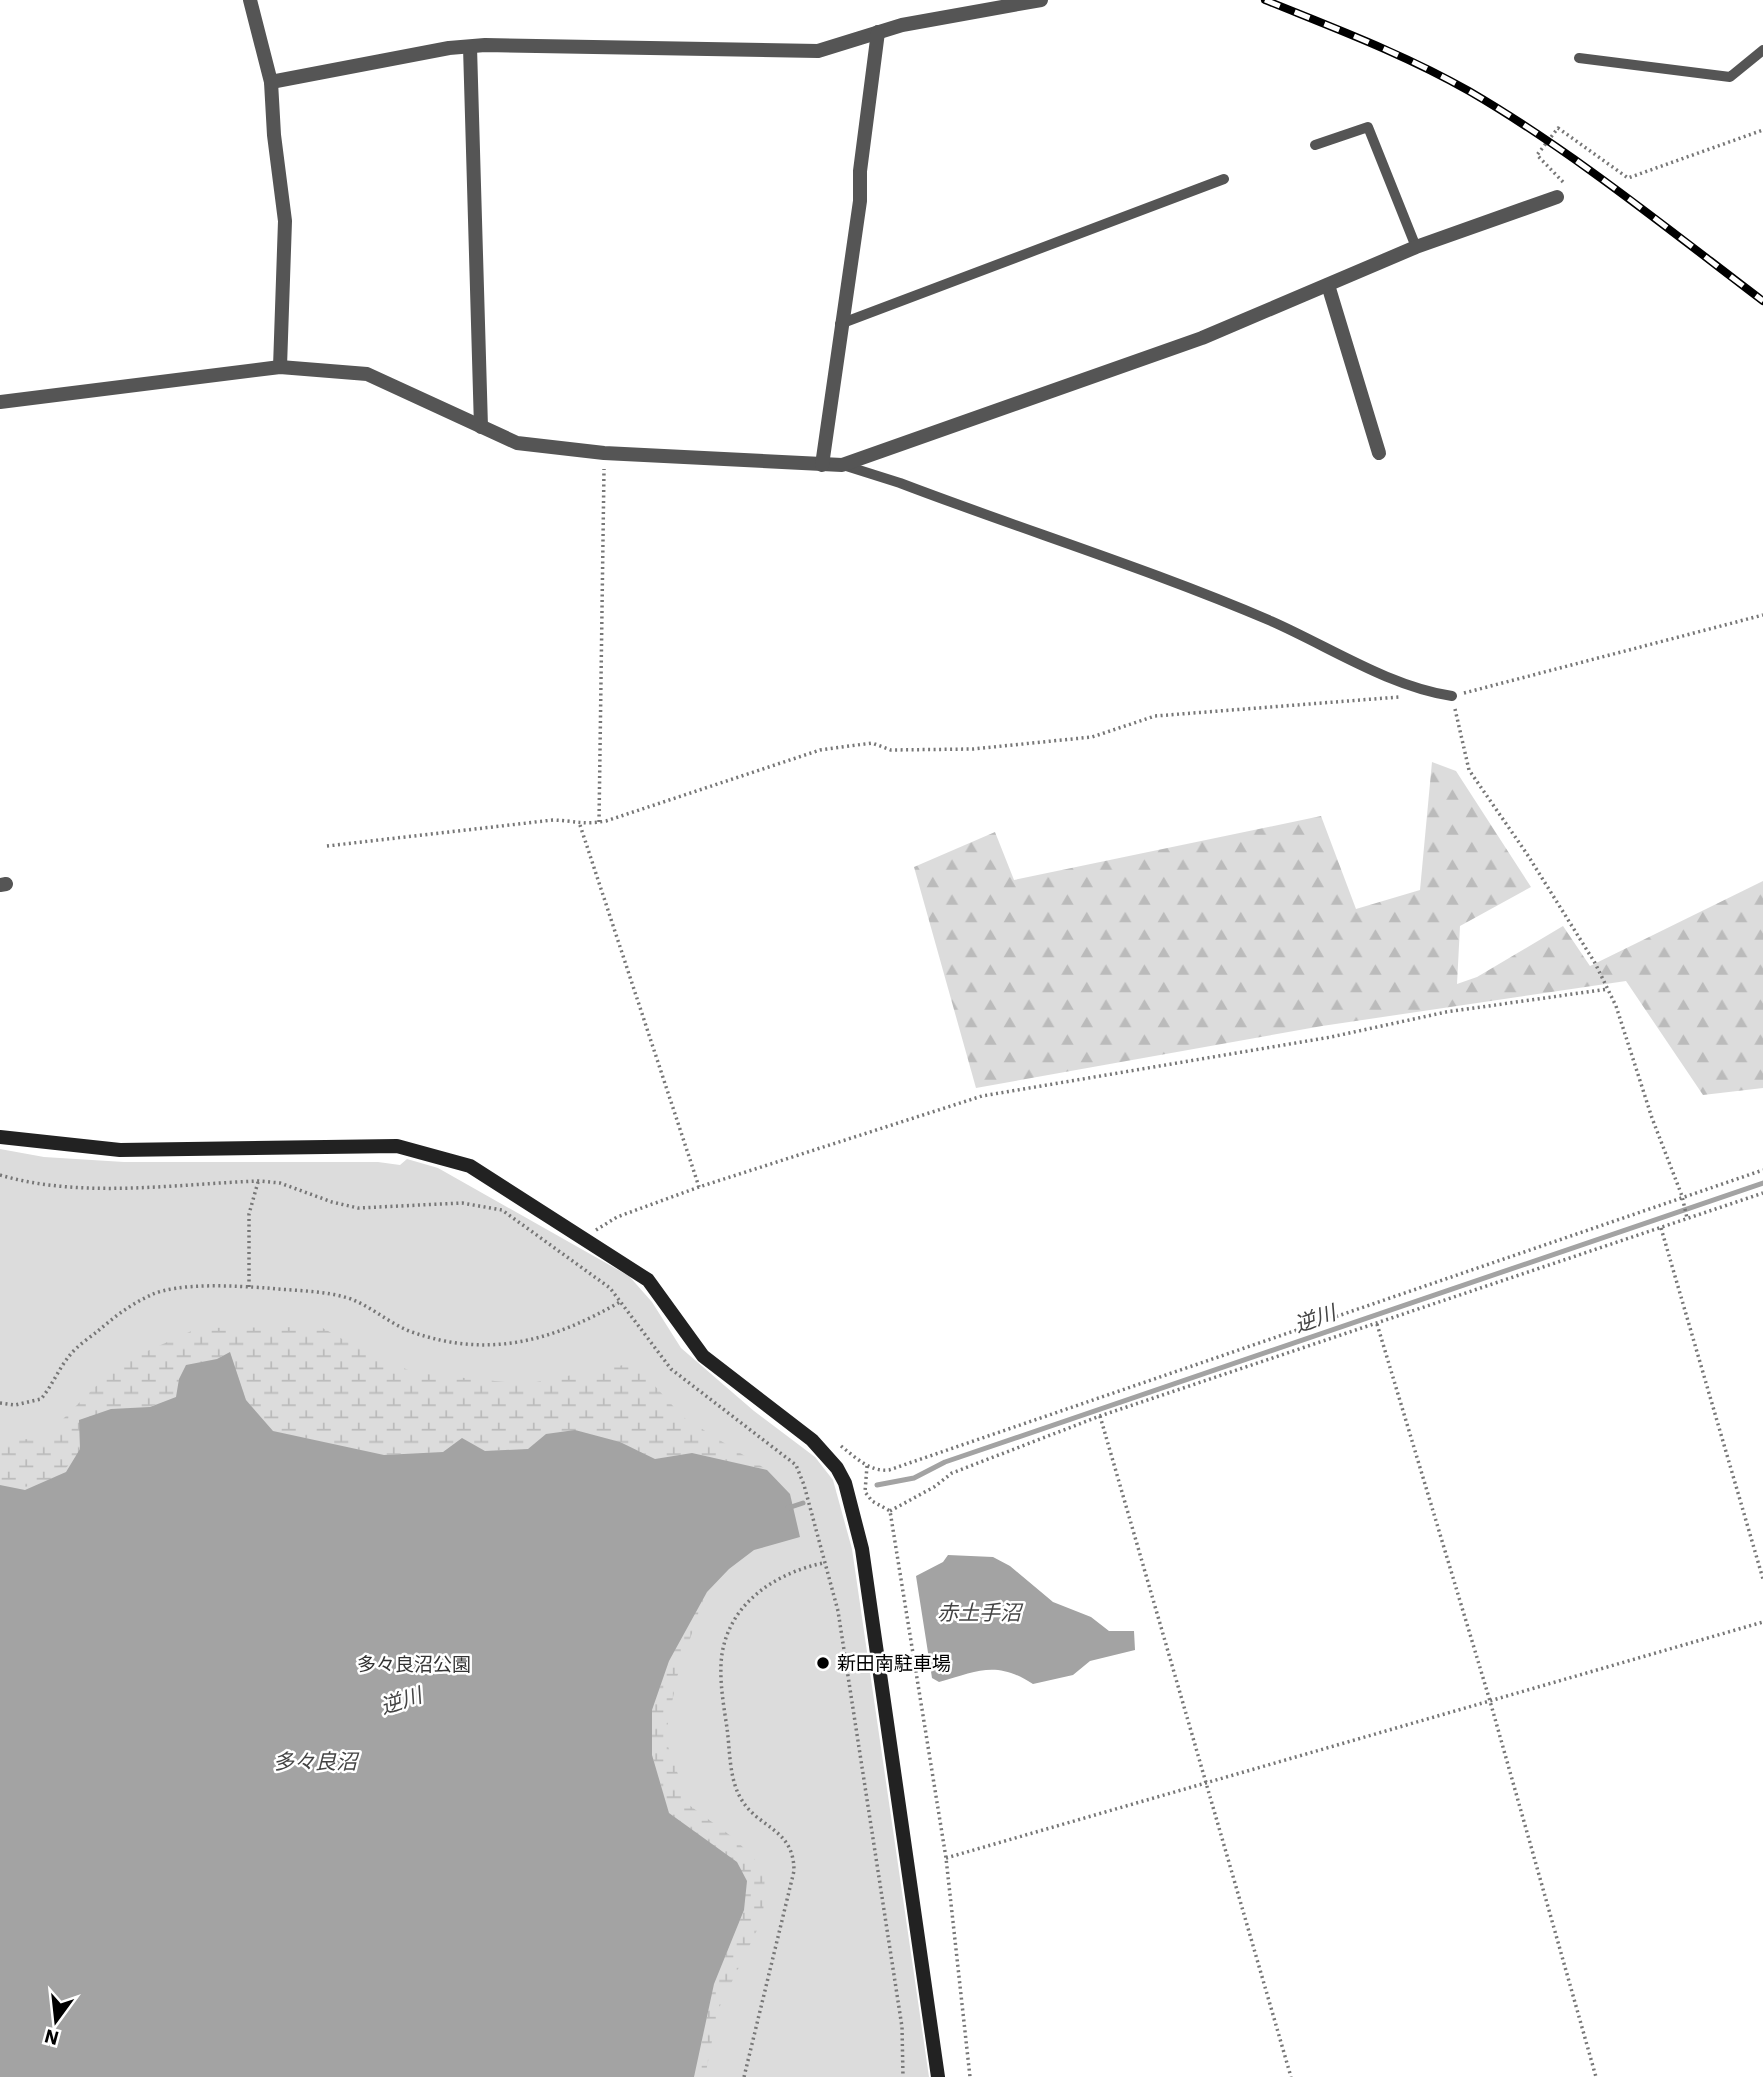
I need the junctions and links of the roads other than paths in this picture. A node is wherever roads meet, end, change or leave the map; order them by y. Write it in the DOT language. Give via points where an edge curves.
graph roads {
  1 [pos="250,0"];
  2 [pos="1041,0"];
  3 [pos="878,32"];
  4 [pos="470,47"];
  5 [pos="1763,50"];
  6 [pos="1578,58"];
  7 [pos="271,82"];
  8 [pos="1315,145"];
  9 [pos="1224,179"];
  10 [pos="1558,197"];
  11 [pos="1416,247"];
  12 [pos="1328,285"];
  13 [pos="840,324"];
  14 [pos="280,367"];
  15 [pos="0,402"];
  16 [pos="481,427"];
  17 [pos="1379,453"];
  18 [pos="822,465"];
  19 [pos="842,465"];
  20 [pos="1452,696"];
  21 [pos="0,1137"];
  22 [pos="938,2077"];
  1 -- 7 [label="street"];
  2 -- 3 [label="street"];
  3 -- 4 [label="street" via="818,51"];
  3 -- 13 [label="street"];
  4 -- 7 [label="street"];
  4 -- 16 [label="street"];
  5 -- 6 [label="lane" via="1730,77"];
  7 -- 14 [label="street" via="285,221"];
  8 -- 11 [label="lane" via="1368,127"];
  9 -- 13 [label="lane"];
  10 -- 11 [label="street"];
  11 -- 12 [label="street"];
  12 -- 17 [label="street"];
  12 -- 19 [label="street" via="1202,338"];
  13 -- 18 [label="street"];
  14 -- 15 [label="street"];
  14 -- 16 [label="street" via="368,374"];
  16 -- 18 [label="street" via="517,443 604,453"];
  18 -- 19 [label="street"];
  19 -- 20 [label="lane" via="1269,621 1428,692"];
  21 -- 22 [label="street" via="120,1150 397,1146 471,1166 648,1280 703,1356 812,1440 845,1483 862,1549"];
}
